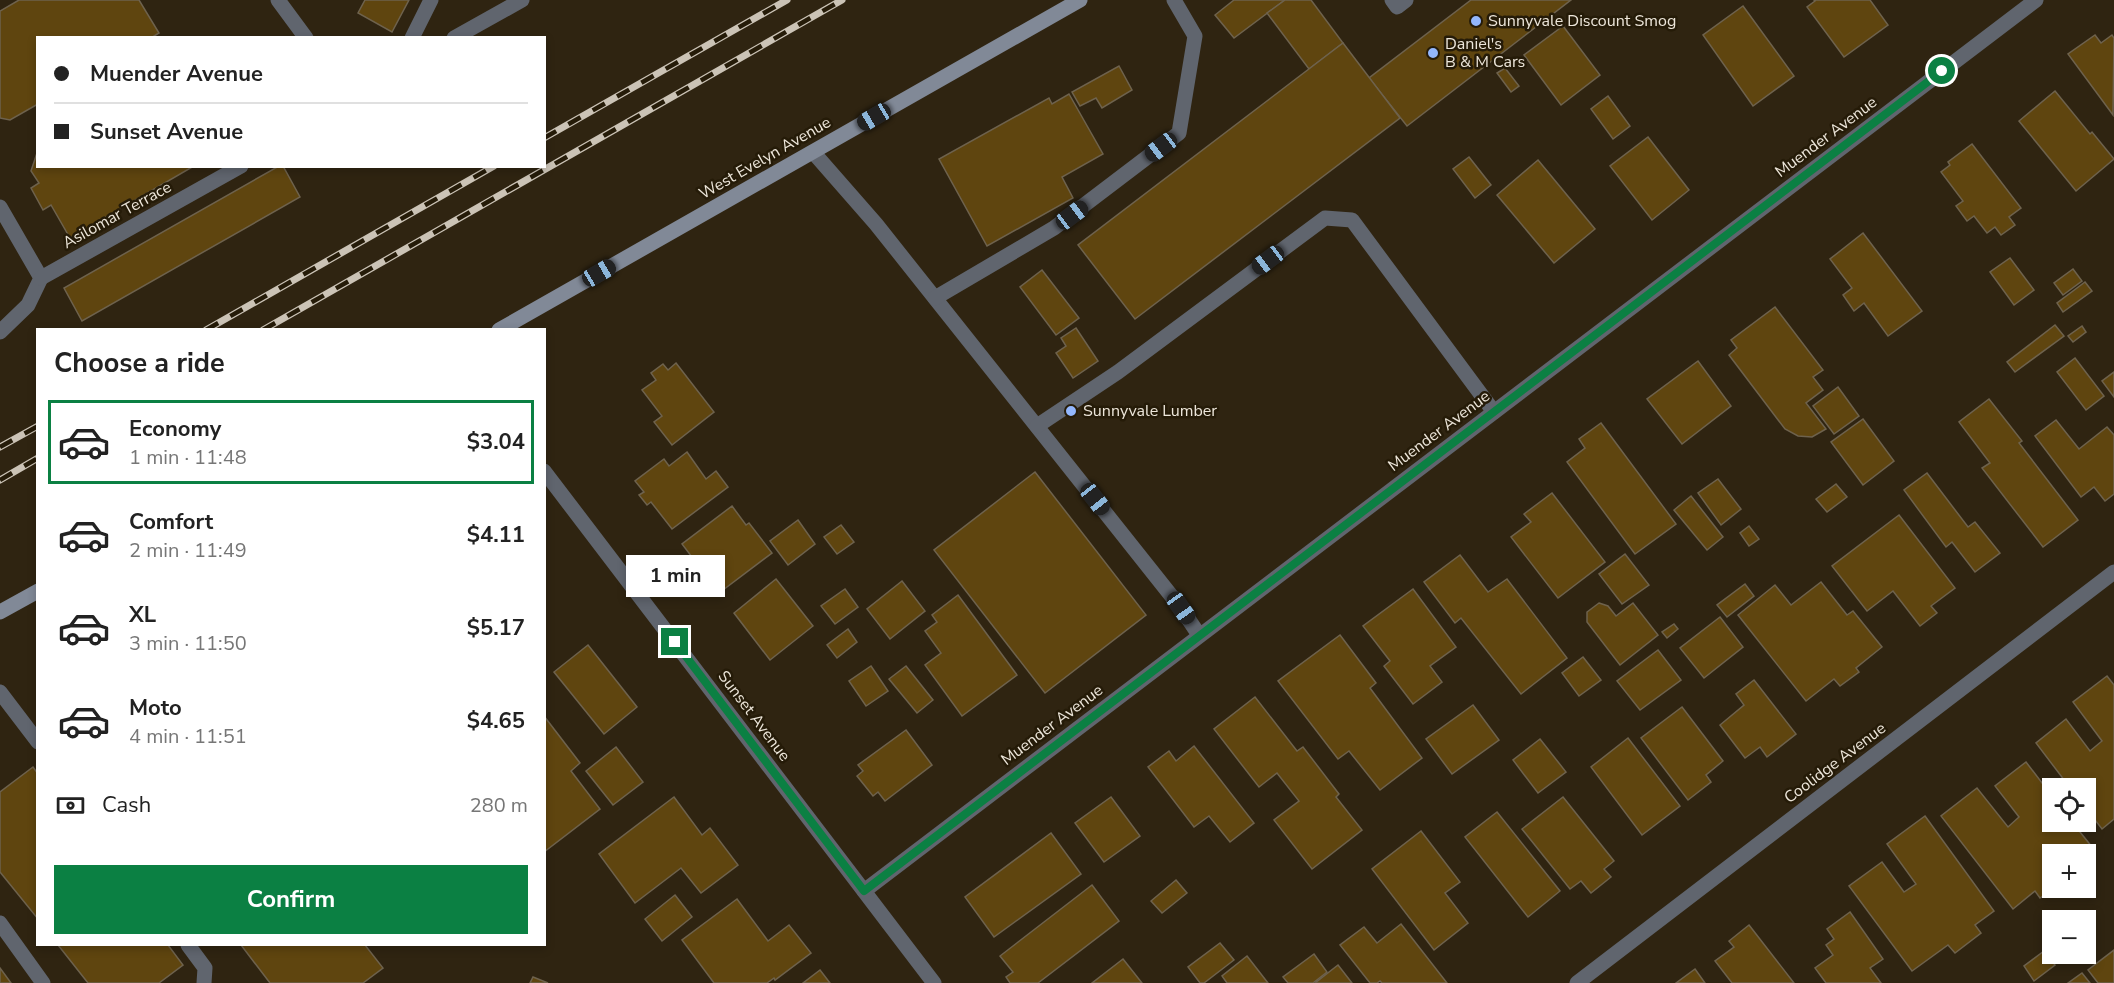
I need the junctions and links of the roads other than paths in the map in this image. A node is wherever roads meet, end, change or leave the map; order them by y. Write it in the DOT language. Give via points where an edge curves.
graph roads {
  1 [pos="278,0"];
  2 [pos="431,0"];
  3 [pos="522,0"];
  4 [pos="1080,0"];
  5 [pos="1174,0"];
  6 [pos="2036,0"];
  7 [pos="305,36"];
  8 [pos="413,36"];
  9 [pos="458,36"];
  10 [pos="813,152"];
  11 [pos="237,168"];
  12 [pos="0,207"];
  13 [pos="41,278"];
  14 [pos="935,298"];
  15 [pos="503,328"];
  16 [pos="0,332"];
  17 [pos="1494,412"];
  18 [pos="1037,426"];
  19 [pos="546,474"];
  20 [pos="2114,572"];
  21 [pos="36,592"];
  22 [pos="0,612"];
  23 [pos="1199,635"];
  24 [pos="0,692"];
  25 [pos="36,739"];
  26 [pos="864,891"];
  27 [pos="0,923"];
  28 [pos="189,946"];
  29 [pos="43,983"];
  30 [pos="204,983"];
  31 [pos="934,983"];
  32 [pos="1577,983"];
  1 -- 7 [label="street"];
  2 -- 8 [label="street"];
  3 -- 9 [label="street"];
  4 -- 10 [label="main road, West Evelyn Avenue"];
  5 -- 14 [label="street" via="1195,36 1179,134 1054,228"];
  6 -- 17 [label="street, Muender Avenue"];
  10 -- 14 [label="street"];
  10 -- 15 [label="main road, West Evelyn Avenue"];
  11 -- 13 [label="street, Asilomar Terrace"];
  12 -- 13 [label="street"];
  13 -- 16 [label="street" via="28,305"];
  14 -- 18 [label="street"];
  17 -- 18 [label="street" via="1352,220 1325,218 1118,372"];
  17 -- 23 [label="street, Muender Avenue"];
  18 -- 23 [label="street"];
  19 -- 26 [label="street, Sunset Avenue"];
  20 -- 32 [label="street, Coolidge Avenue"];
  21 -- 22 [label="main road"];
  23 -- 26 [label="street, Muender Avenue"];
  24 -- 25 [label="street"];
  26 -- 31 [label="street, Sunset Avenue"];
  27 -- 29 [label="street"];
  28 -- 30 [label="street" via="205,968"];
}
